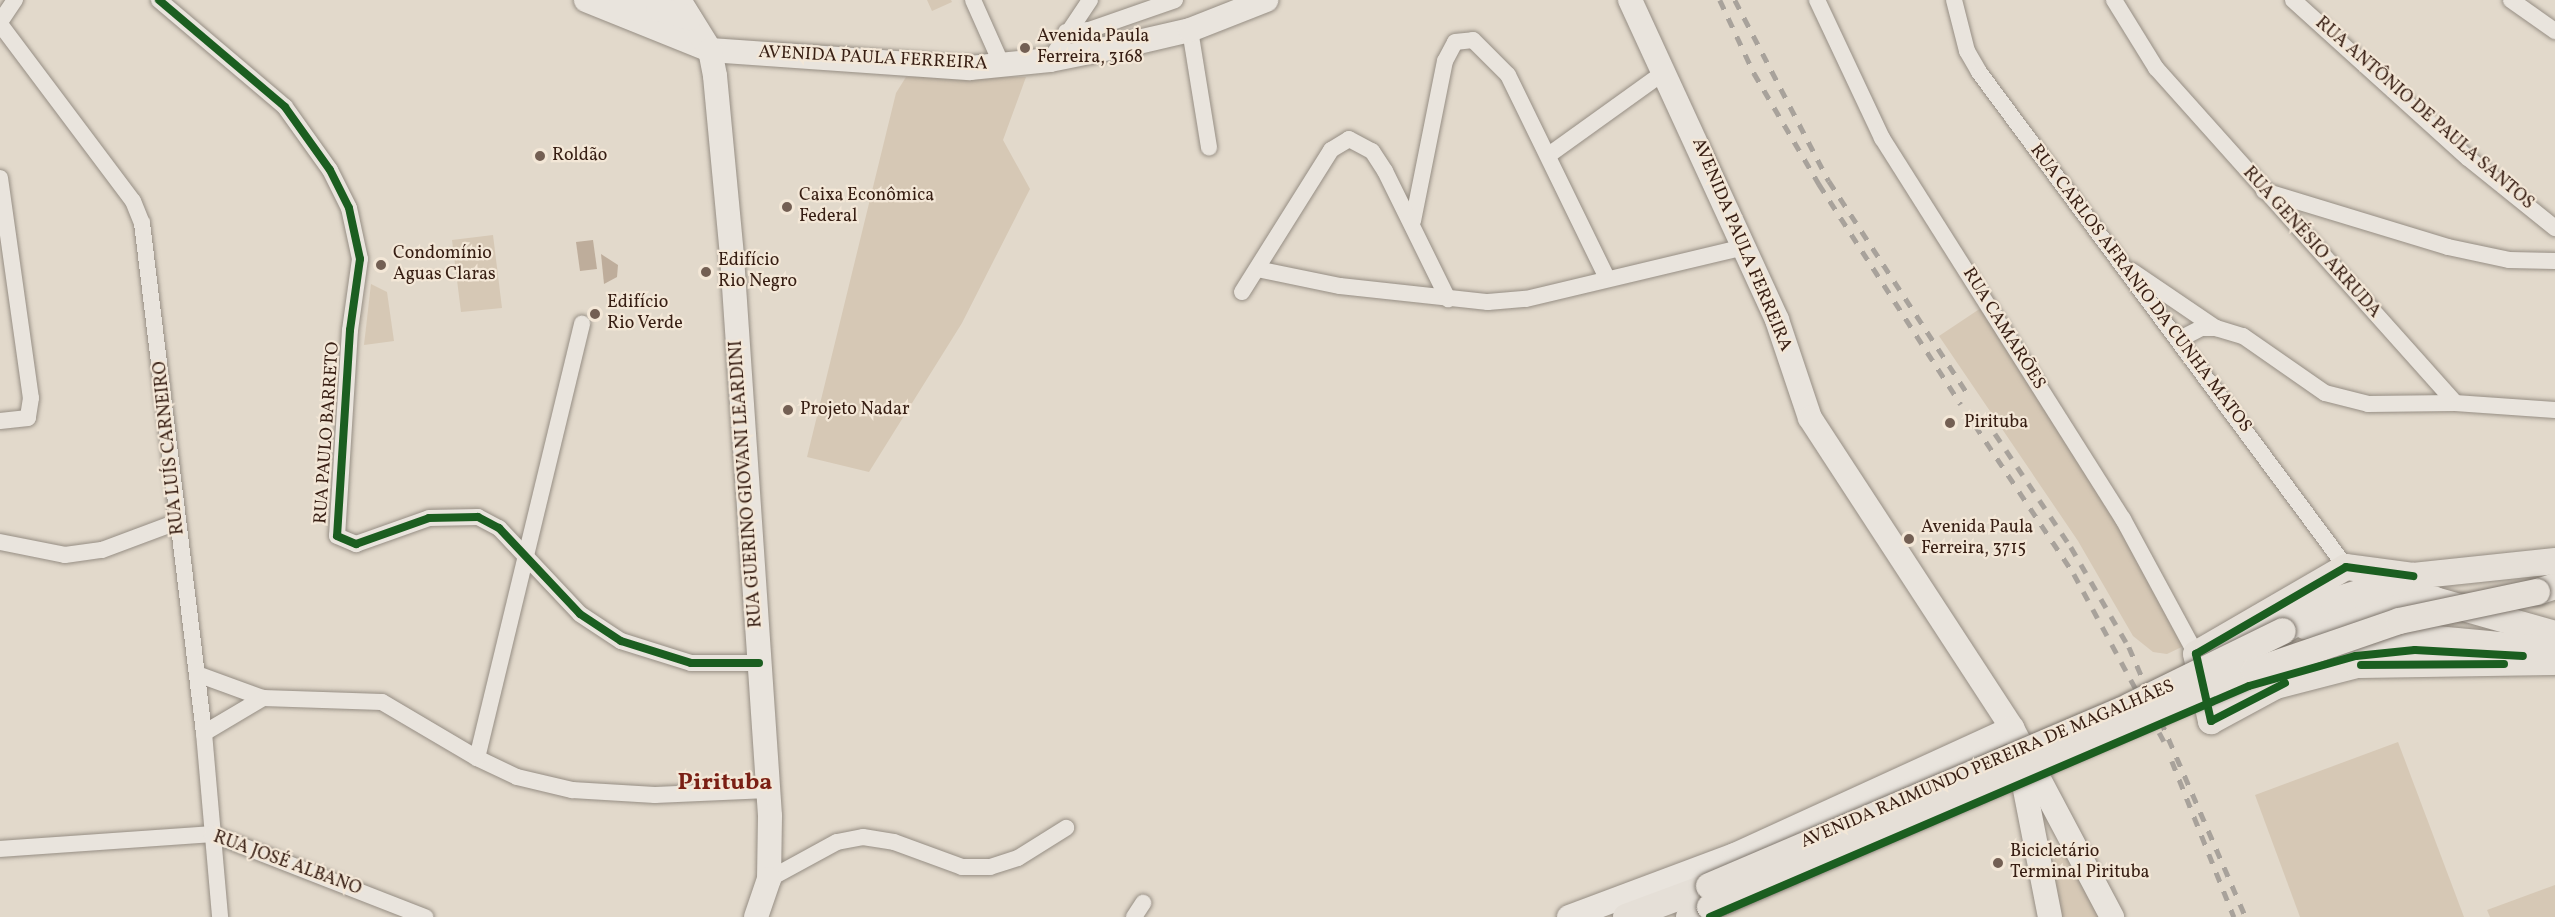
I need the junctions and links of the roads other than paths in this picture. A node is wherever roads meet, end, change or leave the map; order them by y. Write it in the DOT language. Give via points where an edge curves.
graph roads {
  1 [pos="15,0"];
  2 [pos="159,0"];
  3 [pos="586,0"];
  4 [pos="973,0"];
  5 [pos="1090,0"];
  6 [pos="1175,0"];
  7 [pos="1266,0"];
  8 [pos="1630,0"];
  9 [pos="1817,0"];
  10 [pos="1954,0"];
  11 [pos="2114,0"];
  12 [pos="2293,0"];
  13 [pos="2511,0"];
  14 [pos="620,4"];
  15 [pos="685,9"];
  16 [pos="0,23"];
  17 [pos="1190,30"];
  18 [pos="2555,31"];
  19 [pos="1066,32"];
  20 [pos="710,50"];
  21 [pos="1050,60"];
  22 [pos="1002,65"];
  23 [pos="1664,72"];
  24 [pos="1209,147"];
  25 [pos="1550,154"];
  26 [pos="0,178"];
  27 [pos="2264,191"];
  28 [pos="1413,221"];
  29 [pos="2555,228"];
  30 [pos="1745,247"];
  31 [pos="2555,261"];
  32 [pos="2122,264"];
  33 [pos="1257,269"];
  34 [pos="1607,278"];
  35 [pos="1242,292"];
  36 [pos="1448,299"];
  37 [pos="582,324"];
  38 [pos="2216,328"];
  39 [pos="2178,340"];
  40 [pos="2455,403"];
  41 [pos="2555,410"];
  42 [pos="0,422"];
  43 [pos="177,522"];
  44 [pos="0,542"];
  45 [pos="528,557"];
  46 [pos="2555,561"];
  47 [pos="2346,567"];
  48 [pos="2412,576"];
  49 [pos="2546,589"];
  50 [pos="2333,601"];
  51 [pos="2314,629"];
  52 [pos="2555,634"];
  53 [pos="2555,650"];
  54 [pos="2196,654"];
  55 [pos="2555,662"];
  56 [pos="759,663"];
  57 [pos="197,674"];
  58 [pos="263,698"];
  59 [pos="2012,728"];
  60 [pos="204,733"];
  61 [pos="477,758"];
  62 [pos="768,789"];
  63 [pos="1066,828"];
  64 [pos="212,834"];
  65 [pos="0,849"];
  66 [pos="769,879"];
  67 [pos="1143,903"];
  68 [pos="1703,903"];
  69 [pos="220,917"];
  70 [pos="425,917"];
  71 [pos="756,917"];
  72 [pos="1134,917"];
  73 [pos="1569,917"];
  74 [pos="1626,917"];
  75 [pos="2050,917"];
  76 [pos="2112,917"];
  1 -- 16 [label="street"];
  2 -- 45 [label="street, RUA PAULO BARRETO" via="285,107 330,170 352,217 360,259 349,341 337,536 356,544 454,514 499,528"];
  3 -- 14 [label="main road"];
  4 -- 22 [label="street"];
  5 -- 19 [label="street"];
  6 -- 19 [label="street" via="1089,30"];
  7 -- 17 [label="main road, AVENIDA PAULA FERREIRA"];
  8 -- 23 [label="main road, AVENIDA PAULA FERREIRA"];
  9 -- 54 [label="street, RUA CAMARÕES" via="1882,138 2123,519"];
  10 -- 32 [label="street, RUA CARLOS AFRANIO DA CUNHA MATOS" via="1967,51 1978,72"];
  11 -- 27 [label="street, RUA GENÉSIO ARRUDA" via="2156,68"];
  12 -- 29 [label="street, RUA ANTÔNIO DE PAULA SANTOS" via="2468,158"];
  13 -- 18 [label="street"];
  14 -- 15 [label="main road"];
  14 -- 20 [label="main road, AVENIDA PAULA FERREIRA"];
  15 -- 20 [label="main road"];
  16 -- 43 [label="street, RUA LUÍS CARNEIRO" via="133,201 142,223"];
  17 -- 21 [label="main road, AVENIDA PAULA FERREIRA"];
  17 -- 24 [label="street"];
  19 -- 21 [label="street"];
  20 -- 22 [label="main road, AVENIDA PAULA FERREIRA" via="970,68"];
  20 -- 56 [label="main road, RUA GUERINO GIOVANI LEARDINI" via="732,256"];
  21 -- 22 [label="main road, AVENIDA PAULA FERREIRA"];
  23 -- 25 [label="street"];
  23 -- 30 [label="main road, AVENIDA PAULA FERREIRA"];
  25 -- 28 [label="street" via="1508,75 1481,44 1461,39 1445,62"];
  25 -- 34 [label="street"];
  26 -- 42 [label="street" via="31,398 28,418"];
  27 -- 31 [label="street" via="2448,247 2510,261"];
  27 -- 40 [label="street, RUA GENÉSIO ARRUDA"];
  28 -- 33 [label="street" via="1372,151 1355,141 1339,142 1295,202"];
  28 -- 36 [label="street"];
  30 -- 34 [label="street"];
  30 -- 59 [label="main road, AVENIDA PAULA FERREIRA" via="1810,418"];
  32 -- 38 [label="street"];
  32 -- 39 [label="street, RUA CARLOS AFRANIO DA CUNHA MATOS"];
  33 -- 35 [label="street"];
  33 -- 36 [label="street"];
  34 -- 36 [label="street" via="1526,299"];
  37 -- 45 [label="street"];
  38 -- 39 [label="street" via="2202,328"];
  38 -- 40 [label="street" via="2243,336 2325,393 2368,404"];
  39 -- 47 [label="street, RUA CARLOS AFRANIO DA CUNHA MATOS"];
  40 -- 41 [label="street"];
  43 -- 44 [label="street" via="102,550 65,555"];
  43 -- 57 [label="street, RUA LUÍS CARNEIRO"];
  45 -- 56 [label="street, RUA PAULO BARRETO" via="580,614 621,641 655,656 691,663"];
  45 -- 61 [label="street"];
  46 -- 48 [label="main road, AVENIDA RAIMUNDO PEREIRA DE MAGALHÃES"];
  47 -- 48 [label="main road"];
  47 -- 50 [label="main road"];
  47 -- 54 [label="main road"];
  48 -- 50 [label="main road, AVENIDA RAIMUNDO PEREIRA DE MAGALHÃES"];
  49 -- 51 [label="main road, bridge" via="2399,621"];
  50 -- 51 [label="main road, AVENIDA RAIMUNDO PEREIRA DE MAGALHÃES"];
  51 -- 52 [label="main road" via="2424,599"];
  51 -- 53 [label="main road, bridge" via="2365,644 2489,641"];
  51 -- 68 [label="main road, bridge"];
  51 -- 68 [label="main road, AVENIDA RAIMUNDO PEREIRA DE MAGALHÃES, bridge" via="2283,631"];
  54 -- 55 [label="main road" via="2211,721 2276,686 2357,665"];
  56 -- 62 [label="main road, RUA GUERINO GIOVANI LEARDINI"];
  57 -- 58 [label="street"];
  57 -- 60 [label="street, RUA LUÍS CARNEIRO"];
  58 -- 60 [label="street"];
  58 -- 61 [label="street" via="382,702"];
  59 -- 73 [label="main road" via="1735,855"];
  59 -- 75 [label="main road"];
  59 -- 76 [label="main road, AVENIDA PAULA FERREIRA"];
  60 -- 64 [label="street, RUA LUÍS CARNEIRO"];
  61 -- 62 [label="street" via="517,777 572,790 656,795"];
  62 -- 66 [label="main road, RUA GUERINO GIOVANI LEARDINI"];
  63 -- 66 [label="street" via="1018,858 990,867 962,867 894,842 863,837 837,842"];
  64 -- 65 [label="street, RUA JOSÉ ALBANO"];
  64 -- 69 [label="street, RUA LUÍS CARNEIRO"];
  64 -- 70 [label="street, RUA JOSÉ ALBANO"];
  66 -- 71 [label="main road, RUA GUERINO GIOVANI LEARDINI"];
  67 -- 72 [label="street"];
  68 -- 74 [label="main road, AVENIDA RAIMUNDO PEREIRA DE MAGALHÃES"];
}
